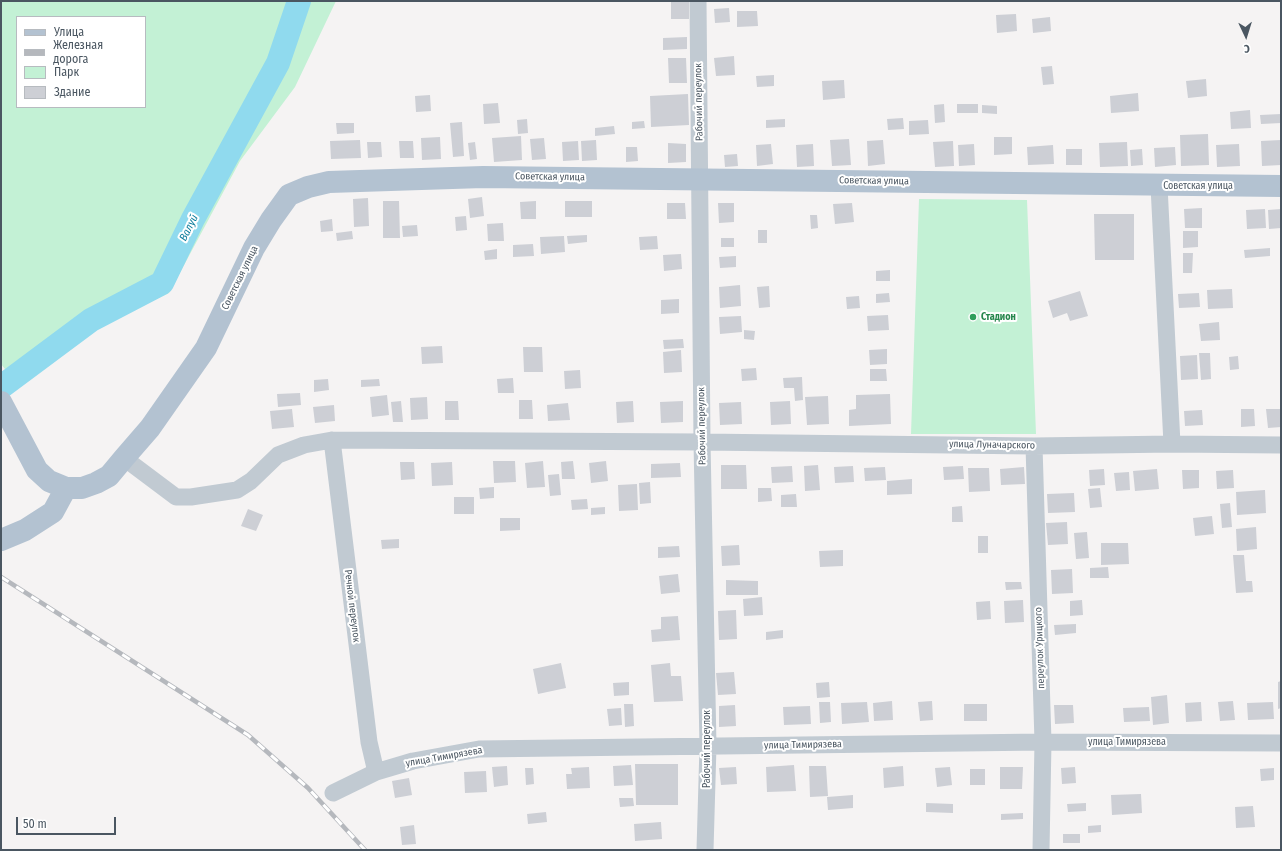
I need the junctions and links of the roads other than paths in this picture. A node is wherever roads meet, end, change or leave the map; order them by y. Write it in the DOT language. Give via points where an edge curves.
graph roads {
  1 [pos="698,1"];
  2 [pos="700,178"];
  3 [pos="1159,186"];
  4 [pos="1281,186"];
  5 [pos="1,402"];
  6 [pos="332,440"];
  7 [pos="702,442"];
  8 [pos="1172,444"];
  9 [pos="1281,445"];
  10 [pos="1034,446"];
  11 [pos="124,458"];
  12 [pos="66,488"];
  13 [pos="1,540"];
  14 [pos="1043,742"];
  15 [pos="1281,743"];
  16 [pos="708,746"];
  17 [pos="376,772"];
  18 [pos="333,793"];
  19 [pos="705,850"];
  20 [pos="1041,850"];
  1 -- 2 [label="street, Рабочий переулок"];
  2 -- 3 [label="main road, Советская улица"];
  2 -- 7 [label="street, Рабочий переулок"];
  2 -- 11 [label="main road, Советская улица" via="482,176 329,182 290,195 254,248 206,348 150,428"];
  3 -- 4 [label="main road, Советская улица"];
  3 -- 8 [label="street"];
  5 -- 12 [label="main road" via="37,470 49,481"];
  6 -- 7 [label="street, улица Луначарского"];
  6 -- 11 [label="street, улица Луначарского" via="304,445 278,455 251,481 237,490 191,497 176,497"];
  6 -- 17 [label="street, Речной переулок" via="369,742"];
  7 -- 10 [label="street, улица Луначарского"];
  7 -- 16 [label="street, Рабочий переулок"];
  8 -- 9 [label="street, улица Луначарского"];
  8 -- 10 [label="street, улица Луначарского"];
  10 -- 14 [label="street, переулок Урицкого"];
  11 -- 12 [label="main road, Советская улица" via="109,476 96,483 82,488"];
  12 -- 13 [label="main road" via="53,512 25,530"];
  14 -- 15 [label="street, улица Тимирязева"];
  14 -- 16 [label="street, улица Тимирязева"];
  14 -- 20 [label="street, переулок Урицкого"];
  16 -- 17 [label="street, улица Тимирязева" via="479,749 413,761"];
  16 -- 19 [label="street, Рабочий переулок"];
  17 -- 18 [label="street, улица Тимирязева"];
}
